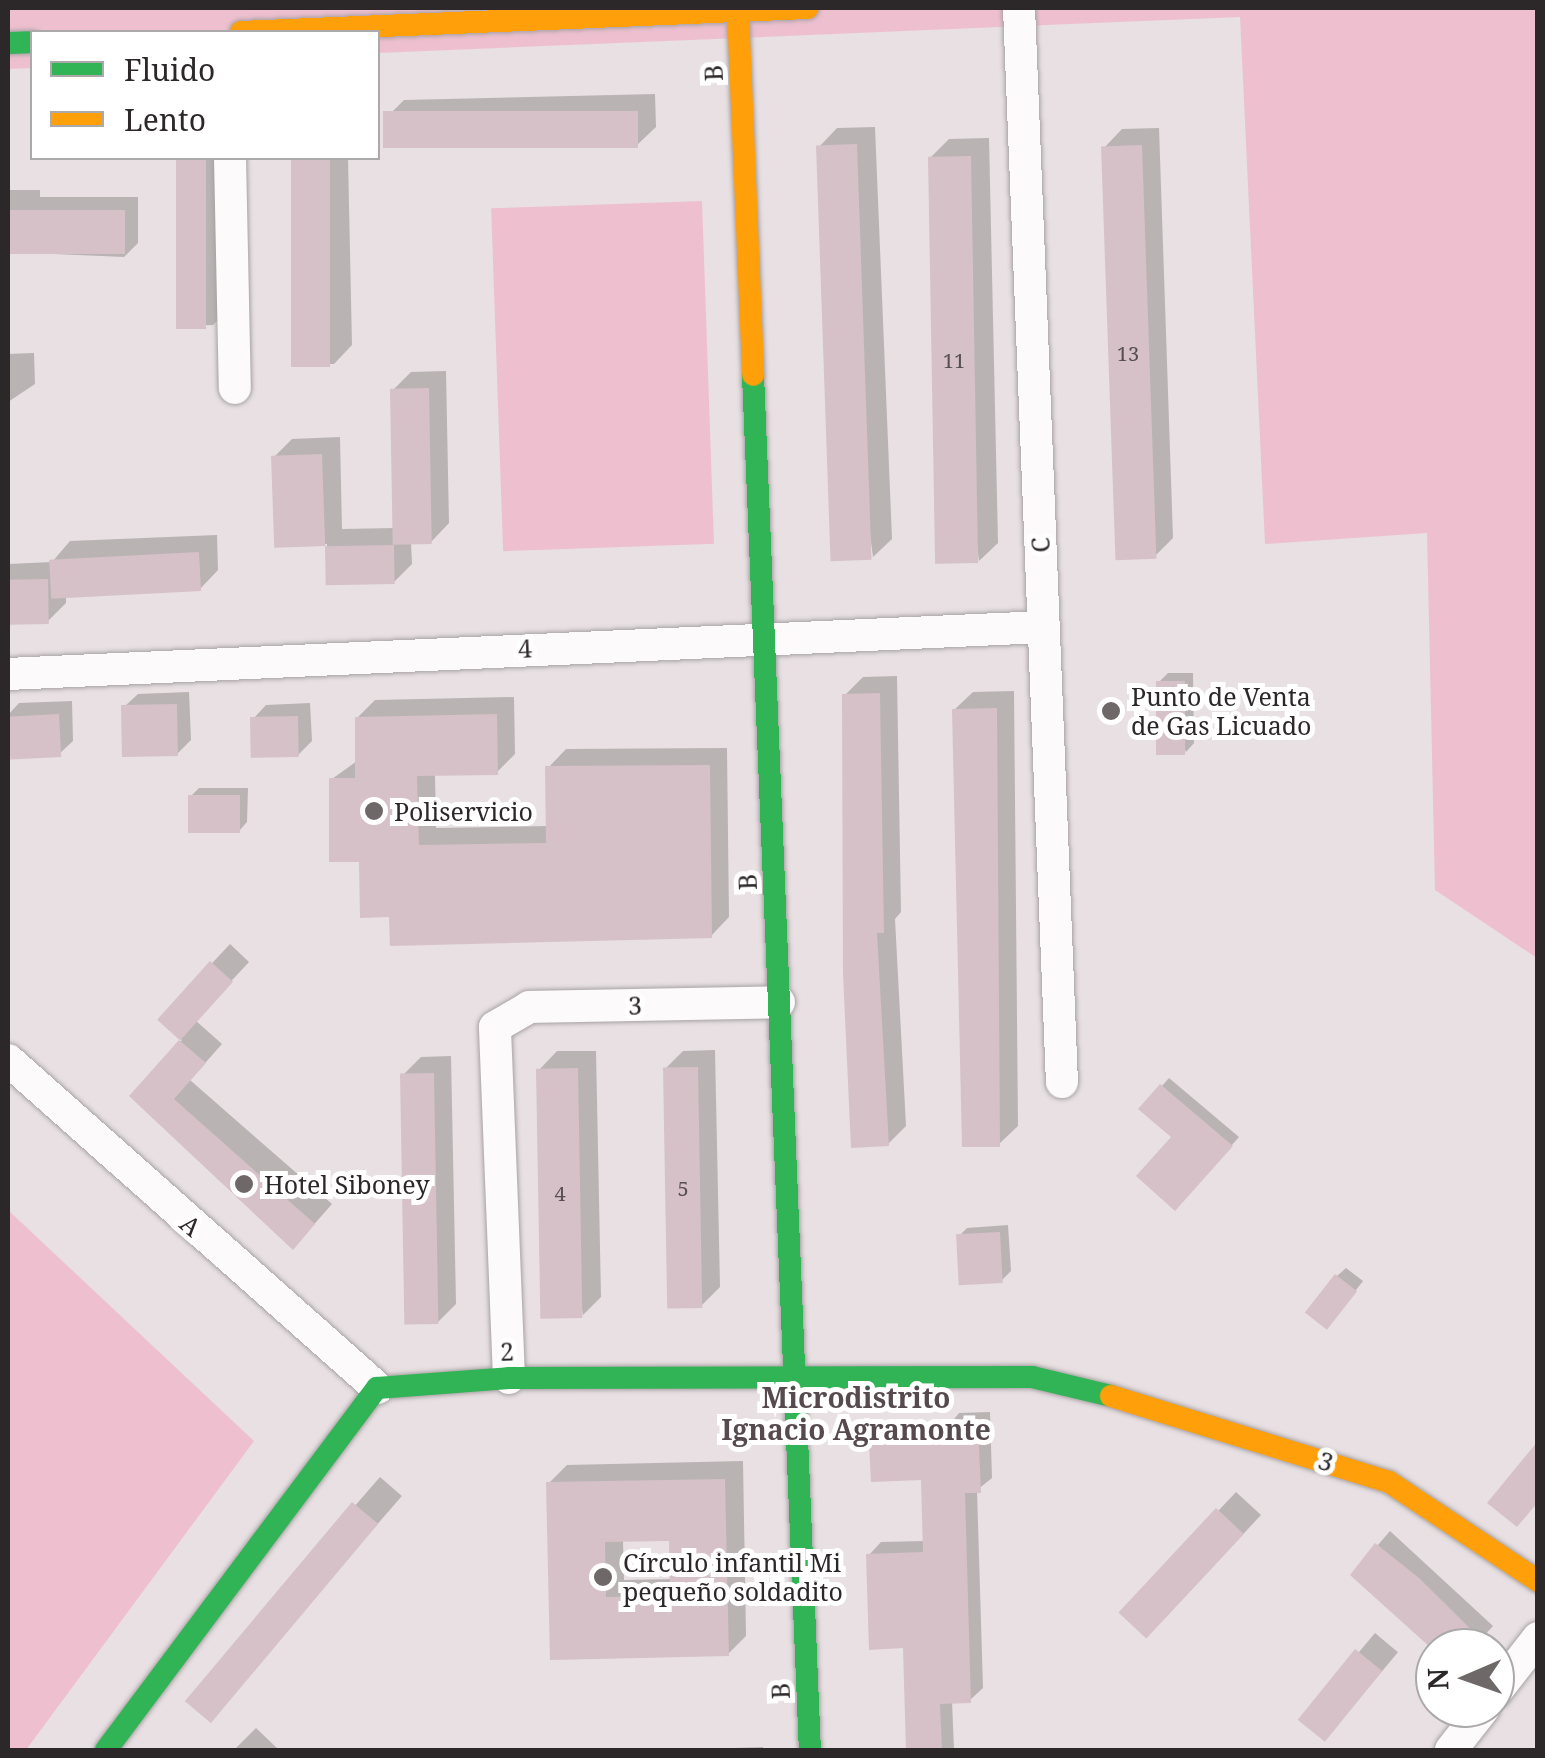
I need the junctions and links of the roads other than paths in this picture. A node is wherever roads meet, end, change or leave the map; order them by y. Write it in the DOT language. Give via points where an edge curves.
graph roads {
  1 [pos="807,8"];
  2 [pos="1020,8"];
  3 [pos="738,11"];
  4 [pos="288,30"];
  5 [pos="230,160"];
  6 [pos="234,388"];
  7 [pos="1043,627"];
  8 [pos="764,636"];
  9 [pos="8,674"];
  10 [pos="780,1002"];
  11 [pos="8,1060"];
  12 [pos="1062,1082"];
  13 [pos="794,1376"];
  14 [pos="509,1378"];
  15 [pos="377,1388"];
  16 [pos="1091,1390"];
  17 [pos="1538,1582"];
  18 [pos="1538,1638"];
  19 [pos="1515,1667"];
  20 [pos="1468,1728"];
  21 [pos="106,1750"];
  22 [pos="810,1750"];
  23 [pos="1451,1750"];
  1 -- 3 [label="street"];
  2 -- 7 [label="street, C"];
  3 -- 4 [label="street"];
  3 -- 8 [label="street, B"];
  5 -- 6 [label="street"];
  7 -- 8 [label="street, 4"];
  7 -- 12 [label="street, C"];
  8 -- 9 [label="street, 4"];
  8 -- 10 [label="street, B"];
  10 -- 13 [label="street, B"];
  10 -- 14 [label="street, 3" via="530,1007 496,1027"];
  11 -- 15 [label="street, A"];
  13 -- 14 [label="street, 2"];
  13 -- 16 [label="street, 2" via="1032,1377"];
  13 -- 22 [label="street, B"];
  14 -- 15 [label="street, 2"];
  15 -- 21 [label="street"];
  16 -- 17 [label="street, 3" via="1389,1482"];
  18 -- 19 [label="street"];
  20 -- 23 [label="street"];
}
